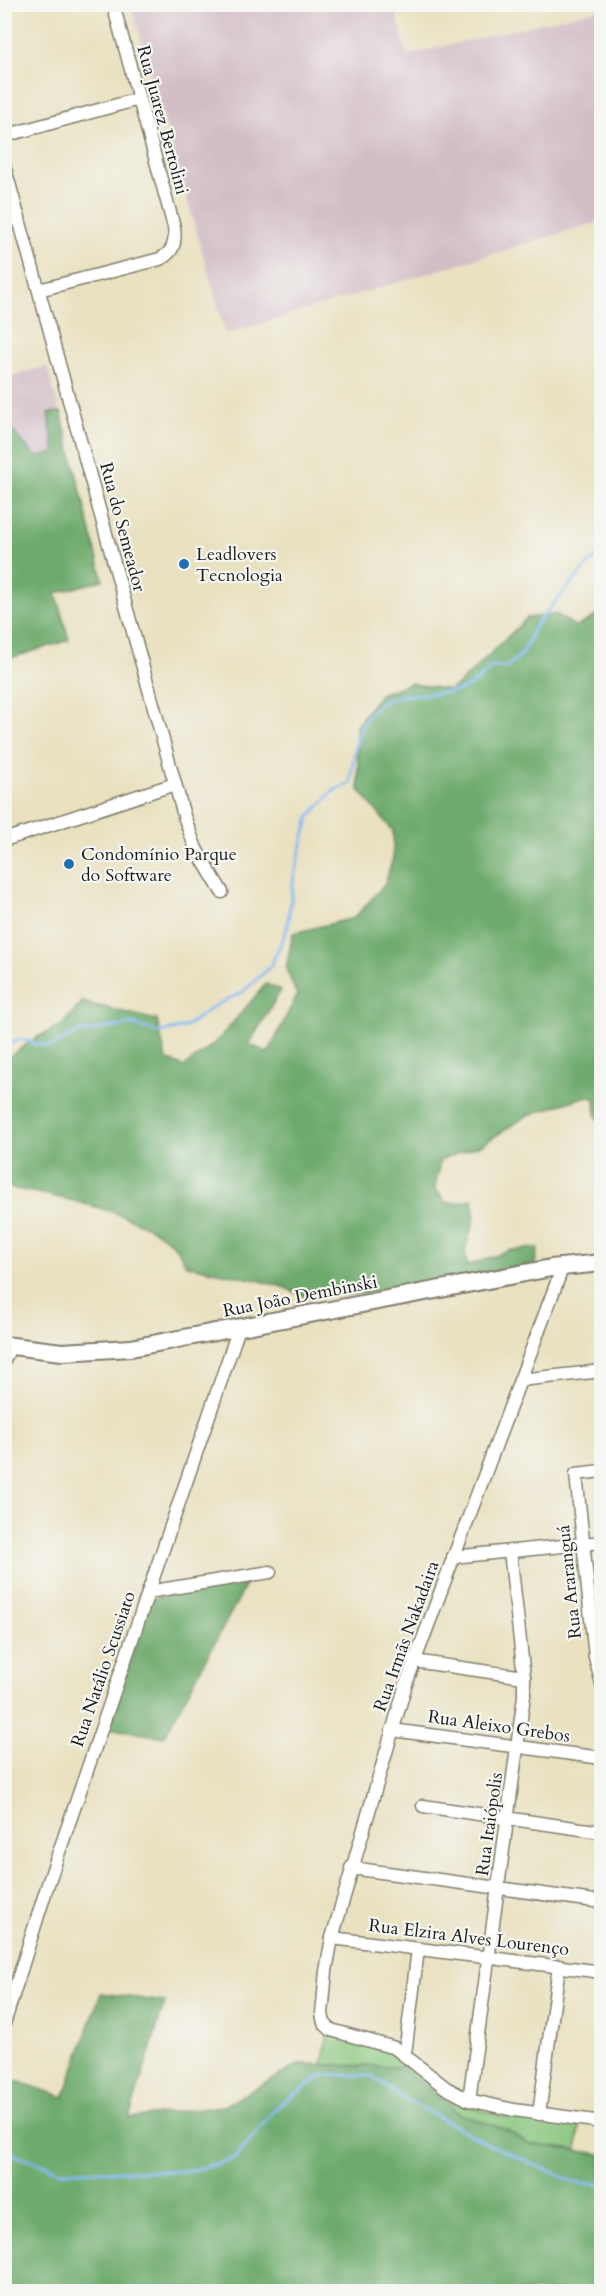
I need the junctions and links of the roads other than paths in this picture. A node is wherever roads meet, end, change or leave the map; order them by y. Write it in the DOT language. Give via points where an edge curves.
graph roads {
  1 [pos="113,4"];
  2 [pos="139,99"];
  3 [pos="4,136"];
  4 [pos="4,165"];
  5 [pos="19,217"];
  6 [pos="4,221"];
  7 [pos="39,290"];
  8 [pos="175,784"];
  9 [pos="4,840"];
  10 [pos="222,892"];
  11 [pos="602,1263"];
  12 [pos="563,1266"];
  13 [pos="239,1328"];
  14 [pos="6,1350"];
  15 [pos="602,1371"];
  16 [pos="520,1380"];
  17 [pos="602,1471"];
  18 [pos="602,1542"];
  19 [pos="583,1544"];
  20 [pos="510,1551"];
  21 [pos="453,1557"];
  22 [pos="270,1572"];
  23 [pos="148,1592"];
  24 [pos="596,1614"];
  25 [pos="414,1661"];
  26 [pos="524,1677"];
  27 [pos="602,1685"];
  28 [pos="392,1730"];
  29 [pos="517,1747"];
  30 [pos="602,1758"];
  31 [pos="423,1806"];
  32 [pos="508,1819"];
  33 [pos="602,1832"];
  34 [pos="351,1868"];
  35 [pos="498,1888"];
  36 [pos="602,1902"];
  37 [pos="332,1938"];
  38 [pos="418,1948"];
  39 [pos="489,1957"];
  40 [pos="559,1966"];
  41 [pos="602,1972"];
  42 [pos="4,2024"];
  43 [pos="405,2054"];
  44 [pos="469,2100"];
  45 [pos="539,2114"];
  46 [pos="602,2122"];
  1 -- 2 [label="street, Rua Juarez Bertolini"];
  2 -- 3 [label="street"];
  2 -- 7 [label="street, Rua Juarez Bertolini" via="174,227 171,252 160,259"];
  4 -- 5 [label="street, Rua do Semeador"];
  5 -- 6 [label="street"];
  5 -- 7 [label="street, Rua do Semeador"];
  7 -- 8 [label="street, Rua do Semeador"];
  8 -- 9 [label="street"];
  8 -- 10 [label="street, Rua do Semeador" via="196,849"];
  11 -- 12 [label="main road, Rua João Dembinski"];
  12 -- 13 [label="main road, Rua João Dembinski"];
  12 -- 16 [label="street, Rua Irmãs Nakadaira"];
  13 -- 14 [label="main road, Rua João Dembinski" via="110,1350"];
  13 -- 23 [label="street, Rua Natálio Scussiato"];
  15 -- 16 [label="street"];
  16 -- 21 [label="street, Rua Irmãs Nakadaira"];
  17 -- 19 [label="street, Rua Araranguá" via="576,1474"];
  18 -- 19 [label="street"];
  19 -- 20 [label="street"];
  19 -- 24 [label="street, Rua Araranguá"];
  20 -- 21 [label="street"];
  20 -- 26 [label="street, Rua Itaiópolis"];
  21 -- 25 [label="street, Rua Irmãs Nakadaira"];
  22 -- 23 [label="street"];
  23 -- 42 [label="street, Rua Natálio Scussiato"];
  24 -- 27 [label="street, Rua Araranguá" via="595,1657"];
  25 -- 26 [label="street"];
  25 -- 28 [label="street, Rua Irmãs Nakadaira"];
  26 -- 29 [label="street, Rua Itaiópolis"];
  28 -- 29 [label="street, Rua Aleixo Grebos"];
  28 -- 34 [label="street, Rua Irmãs Nakadaira"];
  29 -- 30 [label="street, Rua Aleixo Grebos"];
  29 -- 32 [label="street, Rua Itaiópolis"];
  31 -- 32 [label="street"];
  32 -- 33 [label="street"];
  32 -- 35 [label="street, Rua Itaiópolis"];
  34 -- 35 [label="street"];
  34 -- 37 [label="street, Rua Irmãs Nakadaira"];
  35 -- 36 [label="street"];
  35 -- 39 [label="street, Rua Itaiópolis"];
  37 -- 38 [label="street, Rua Elzira Alves Lourenço"];
  37 -- 43 [label="street, Rua Irmãs Nakadaira" via="323,2002 327,2027 387,2044"];
  38 -- 39 [label="street, Rua Elzira Alves Lourenço"];
  38 -- 43 [label="street"];
  39 -- 40 [label="street, Rua Elzira Alves Lourenço"];
  39 -- 44 [label="street, Rua Itaiópolis"];
  40 -- 41 [label="street, Rua Elzira Alves Lourenço"];
  40 -- 45 [label="street"];
  43 -- 44 [label="street" via="446,2088"];
  44 -- 45 [label="street"];
  45 -- 46 [label="street"];
}
